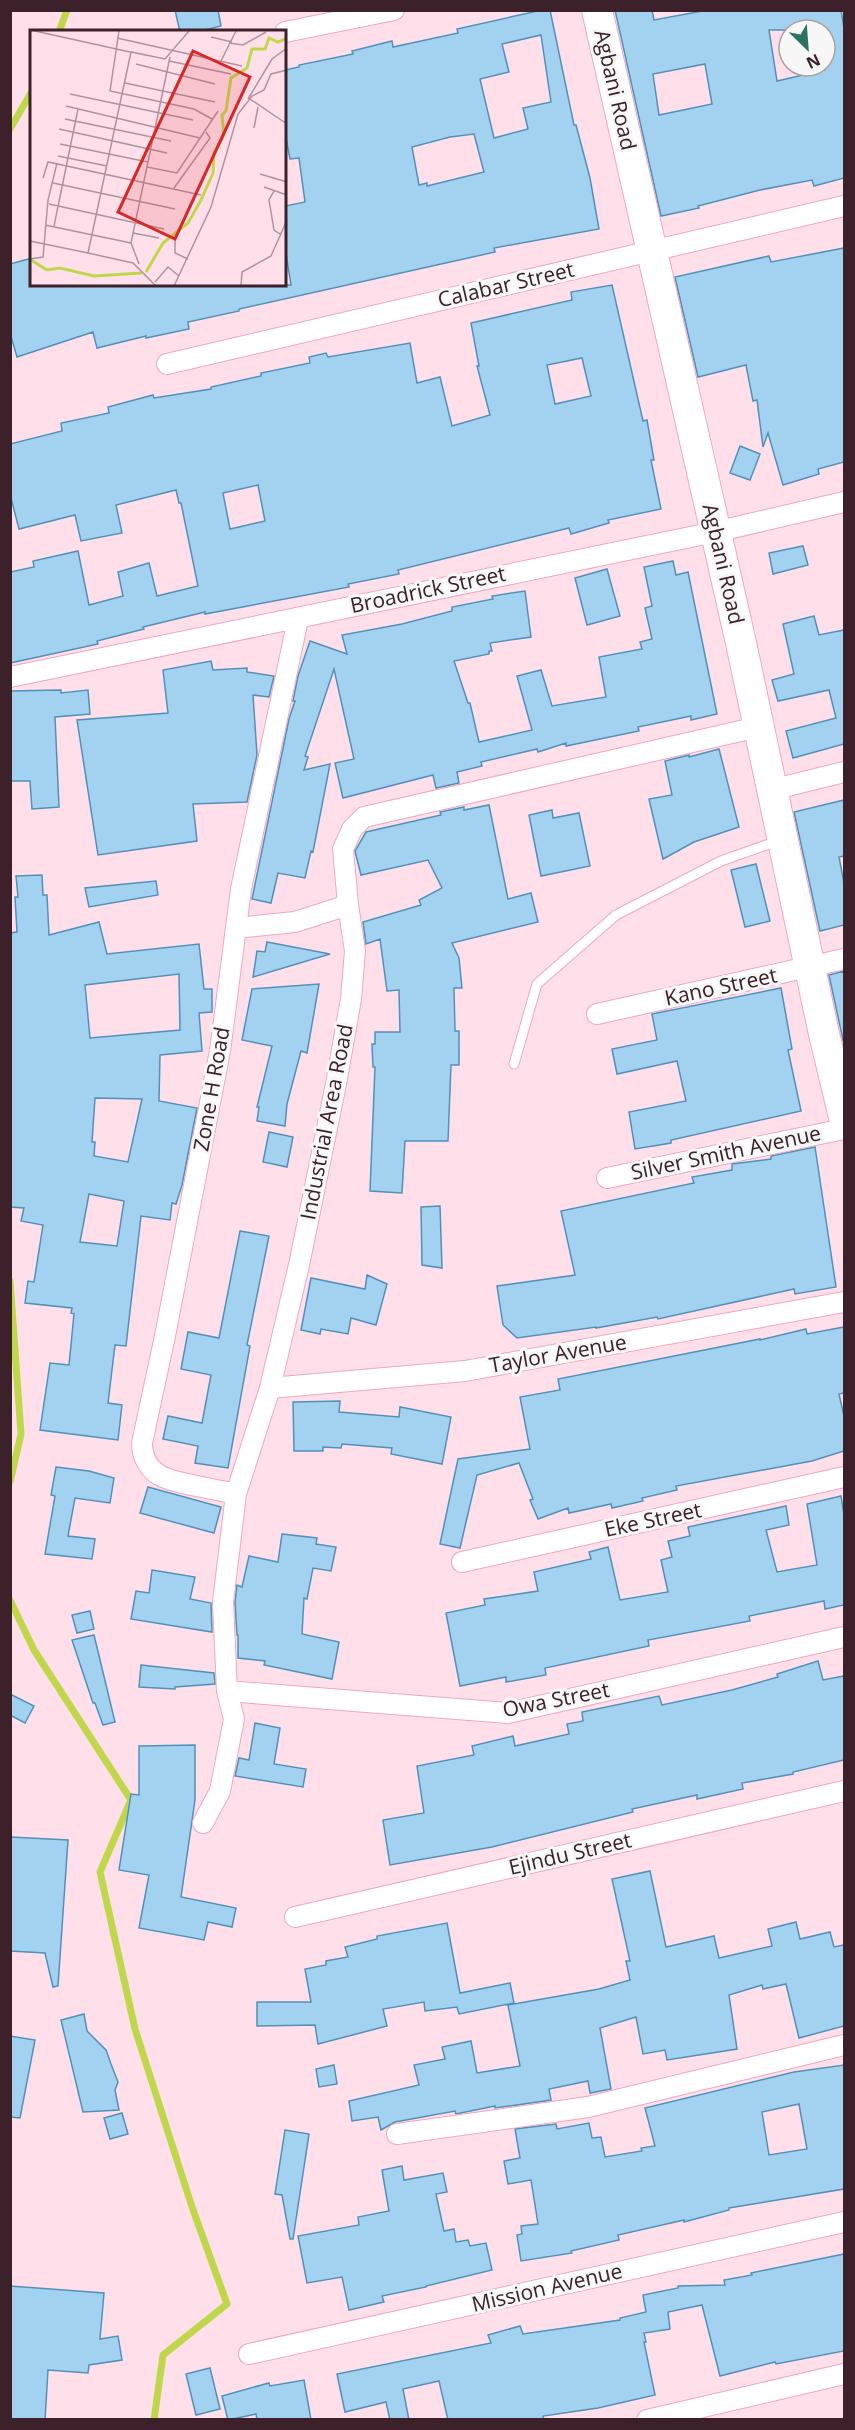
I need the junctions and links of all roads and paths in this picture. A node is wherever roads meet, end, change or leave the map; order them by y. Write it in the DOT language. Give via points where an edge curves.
graph roads {
  1 [pos="394,10"];
  2 [pos="597,10"];
  3 [pos="286,32"];
  4 [pos="844,206"];
  5 [pos="652,251"];
  6 [pos="167,364"];
  7 [pos="844,502"];
  8 [pos="715,532"];
  9 [pos="298,619"];
  10 [pos="10,677"];
  11 [pos="758,728"];
  12 [pos="844,772"];
  13 [pos="771,790"];
  14 [pos="782,839"];
  15 [pos="348,905"];
  16 [pos="236,928"];
  17 [pos="844,959"];
  18 [pos="810,968"];
  19 [pos="597,1014"];
  20 [pos="514,1064"];
  21 [pos="844,1117"];
  22 [pos="844,1129"];
  23 [pos="608,1178"];
  24 [pos="844,1302"];
  25 [pos="270,1388"];
  26 [pos="844,1478"];
  27 [pos="236,1494"];
  28 [pos="462,1562"];
  29 [pos="844,1637"];
  30 [pos="227,1691"];
  31 [pos="844,1791"];
  32 [pos="203,1823"];
  33 [pos="295,1917"];
  34 [pos="844,2045"];
  35 [pos="397,2134"];
  36 [pos="844,2222"];
  37 [pos="249,2354"];
  38 [pos="844,2374"];
  39 [pos="647,2420"];
  1 -- 3 [label="street"];
  2 -- 5 [label="main road, Agbani Road"];
  4 -- 5 [label="street, Calabar Street"];
  5 -- 6 [label="street, Calabar Street"];
  5 -- 8 [label="main road, Agbani Road"];
  7 -- 8 [label="street, Broadrick Street"];
  8 -- 9 [label="street, Broadrick Street"];
  8 -- 11 [label="main road, Agbani Road"];
  9 -- 10 [label="street, Broadrick Street"];
  9 -- 16 [label="street, Zone H Road"];
  11 -- 13 [label="main road, Agbani Road"];
  11 -- 15 [label="street, Industrial Area Road" via="364,817 352,829 344,849"];
  12 -- 13 [label="street"];
  13 -- 14 [label="main road, Agbani Road"];
  14 -- 18 [label="main road, Agbani Road"];
  14 -- 20 [label="lane" via="721,861 616,915 537,984"];
  15 -- 16 [label="street" via="295,922"];
  15 -- 25 [label="street, Industrial Area Road" via="355,951 351,999 302,1254"];
  16 -- 27 [label="street, Zone H Road" via="220,1051 142,1453 159,1475"];
  17 -- 18 [label="street, Kano Street"];
  18 -- 19 [label="street, Kano Street"];
  18 -- 21 [label="main road, Agbani Road"];
  22 -- 23 [label="street, Silver Smith Avenue"];
  24 -- 25 [label="street, Taylor Avenue" via="465,1371"];
  25 -- 27 [label="street, Industrial Area Road"];
  26 -- 28 [label="street, Eke Street"];
  27 -- 30 [label="street, Industrial Area Road" via="223,1602"];
  29 -- 30 [label="street, Owa Street" via="508,1713"];
  30 -- 32 [label="street, Industrial Area Road" via="234,1719 220,1791"];
  31 -- 33 [label="street, Ejindu Street"];
  34 -- 35 [label="street" via="588,2107"];
  36 -- 37 [label="street, Mission Avenue"];
  38 -- 39 [label="street"];
}
